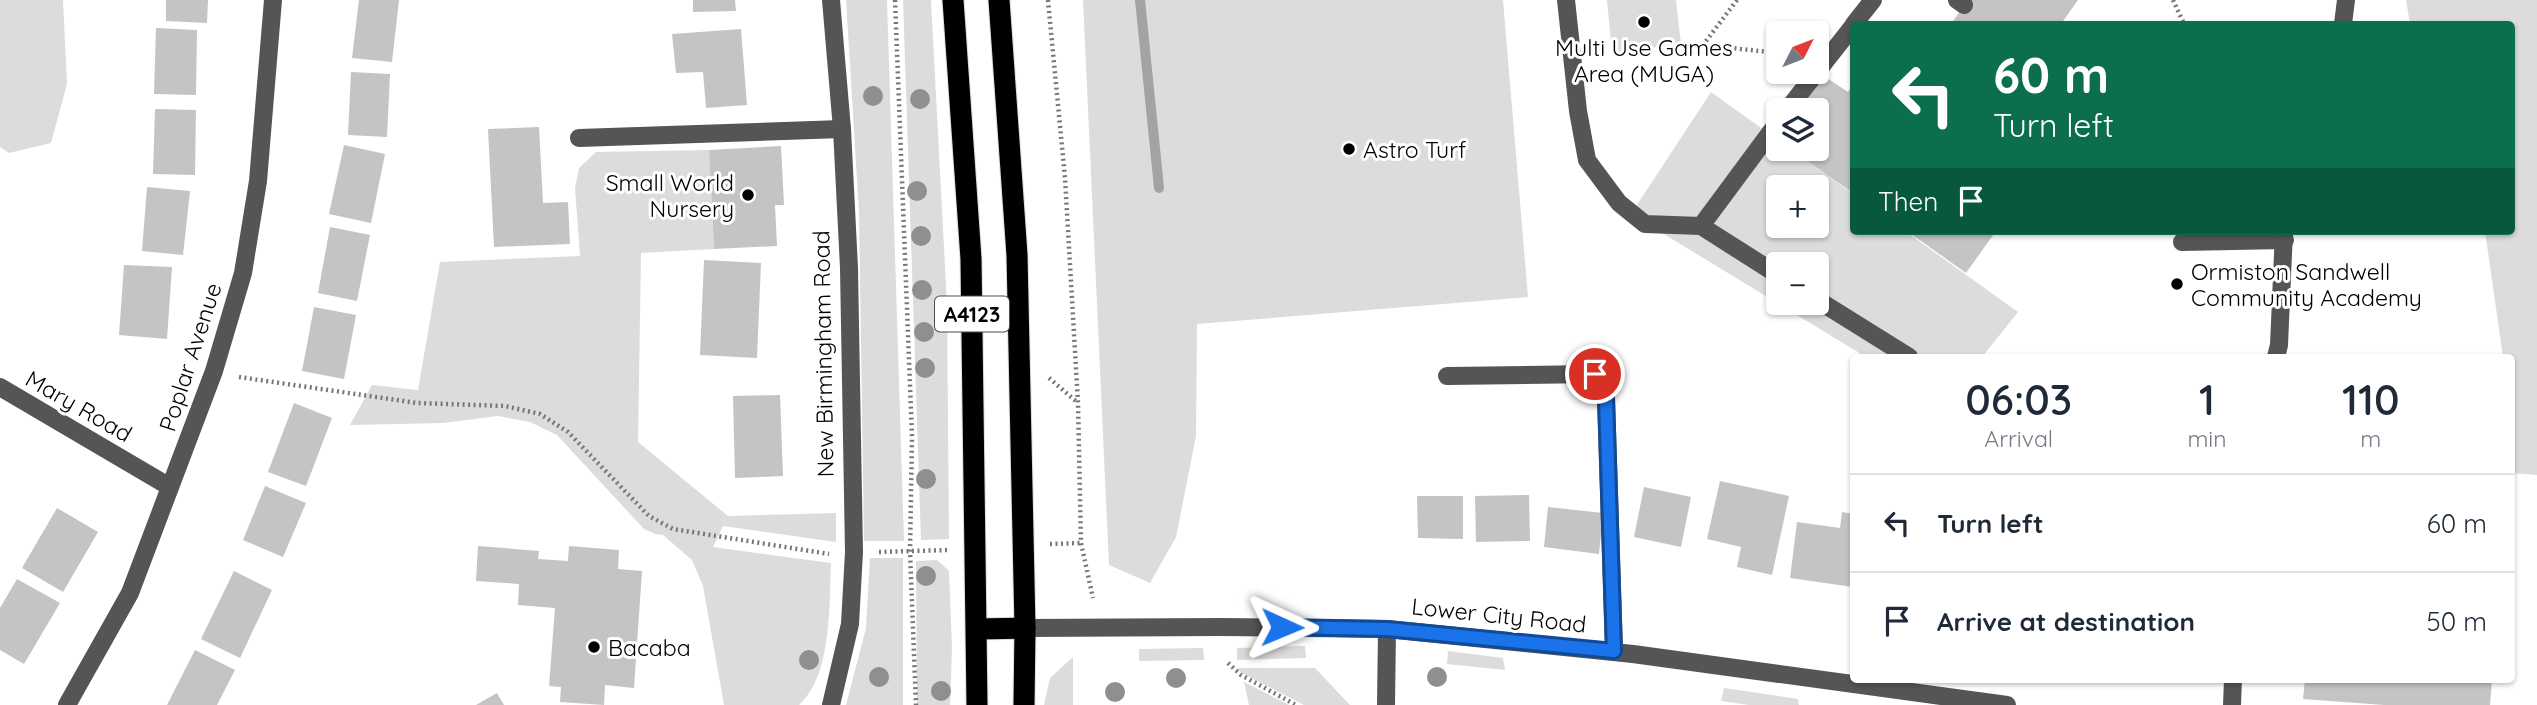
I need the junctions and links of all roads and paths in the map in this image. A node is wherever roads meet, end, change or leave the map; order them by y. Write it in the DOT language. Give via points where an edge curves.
graph roads {
  1 [pos="273,0"];
  2 [pos="831,0"];
  3 [pos="895,0"];
  4 [pos="953,0"];
  5 [pos="999,0"];
  6 [pos="1048,0"];
  7 [pos="1566,0"];
  8 [pos="1737,0"];
  9 [pos="1873,0"];
  10 [pos="2173,0"];
  11 [pos="2346,0"];
  12 [pos="1857,21"];
  13 [pos="2183,21"];
  14 [pos="2343,21"];
  15 [pos="1850,30"];
  16 [pos="1766,51"];
  17 [pos="1796,98"];
  18 [pos="842,129"];
  19 [pos="579,138"];
  20 [pos="1766,138"];
  21 [pos="1701,226"];
  22 [pos="2284,236"];
  23 [pos="2182,242"];
  24 [pos="1766,267"];
  25 [pos="1829,307"];
  26 [pos="1904,354"];
  27 [pos="2277,354"];
  28 [pos="214,371"];
  29 [pos="1447,376"];
  30 [pos="0,387"];
  31 [pos="170,487"];
  32 [pos="953,549"];
  33 [pos="911,552"];
  34 [pos="836,555"];
  35 [pos="1093,598"];
  36 [pos="1025,628"];
  37 [pos="977,629"];
  38 [pos="1387,629"];
  39 [pos="1614,651"];
  40 [pos="1228,663"];
  41 [pos="2233,683"];
  42 [pos="67,705"];
  43 [pos="831,705"];
  44 [pos="916,705"];
  45 [pos="977,705"];
  46 [pos="1024,705"];
  47 [pos="1296,705"];
  48 [pos="1386,705"];
  49 [pos="2007,705"];
  50 [pos="2232,705"];
  1 -- 28 [label="street, Poplar Avenue" via="258,181 243,273"];
  2 -- 18 [label="street, New Birmingham Road"];
  3 -- 33 [label="path" via="912,437"];
  4 -- 37 [label="highway, A4123" via="971,260"];
  5 -- 36 [label="highway, A4123" via="1017,255"];
  6 -- 35 [label="path" via="1065,178 1081,542"];
  7 -- 21 [label="street" via="1587,160 1619,203 1645,224"];
  8 -- 16 [label="path" via="1703,45"];
  9 -- 12 [label="street"];
  10 -- 13 [label="path"];
  11 -- 14 [label="street"];
  15 -- 17 [label="street"];
  18 -- 19 [label="street"];
  18 -- 43 [label="street, New Birmingham Road" via="854,560 850,624"];
  20 -- 21 [label="street"];
  21 -- 24 [label="street"];
  22 -- 23 [label="street"];
  22 -- 27 [label="street"];
  25 -- 26 [label="street"];
  28 -- 31 [label="street, Poplar Avenue"];
  28 -- 34 [label="path" via="417,403 505,406 540,414 568,432 649,516 673,528"];
  29 -- 39 [label="street" via="1595,374 1603,381"];
  30 -- 31 [label="street, Mary Road"];
  31 -- 42 [label="street, Poplar Avenue" via="130,593"];
  32 -- 33 [label="path"];
  33 -- 44 [label="path"];
  36 -- 37 [label="highway"];
  36 -- 38 [label="street, Lower City Road"];
  36 -- 46 [label="highway, A4123"];
  37 -- 45 [label="highway, A4123"];
  38 -- 39 [label="street, Lower City Road"];
  38 -- 48 [label="street"];
  39 -- 49 [label="street, Lower City Road"];
  40 -- 47 [label="path"];
  41 -- 50 [label="street"];
}
